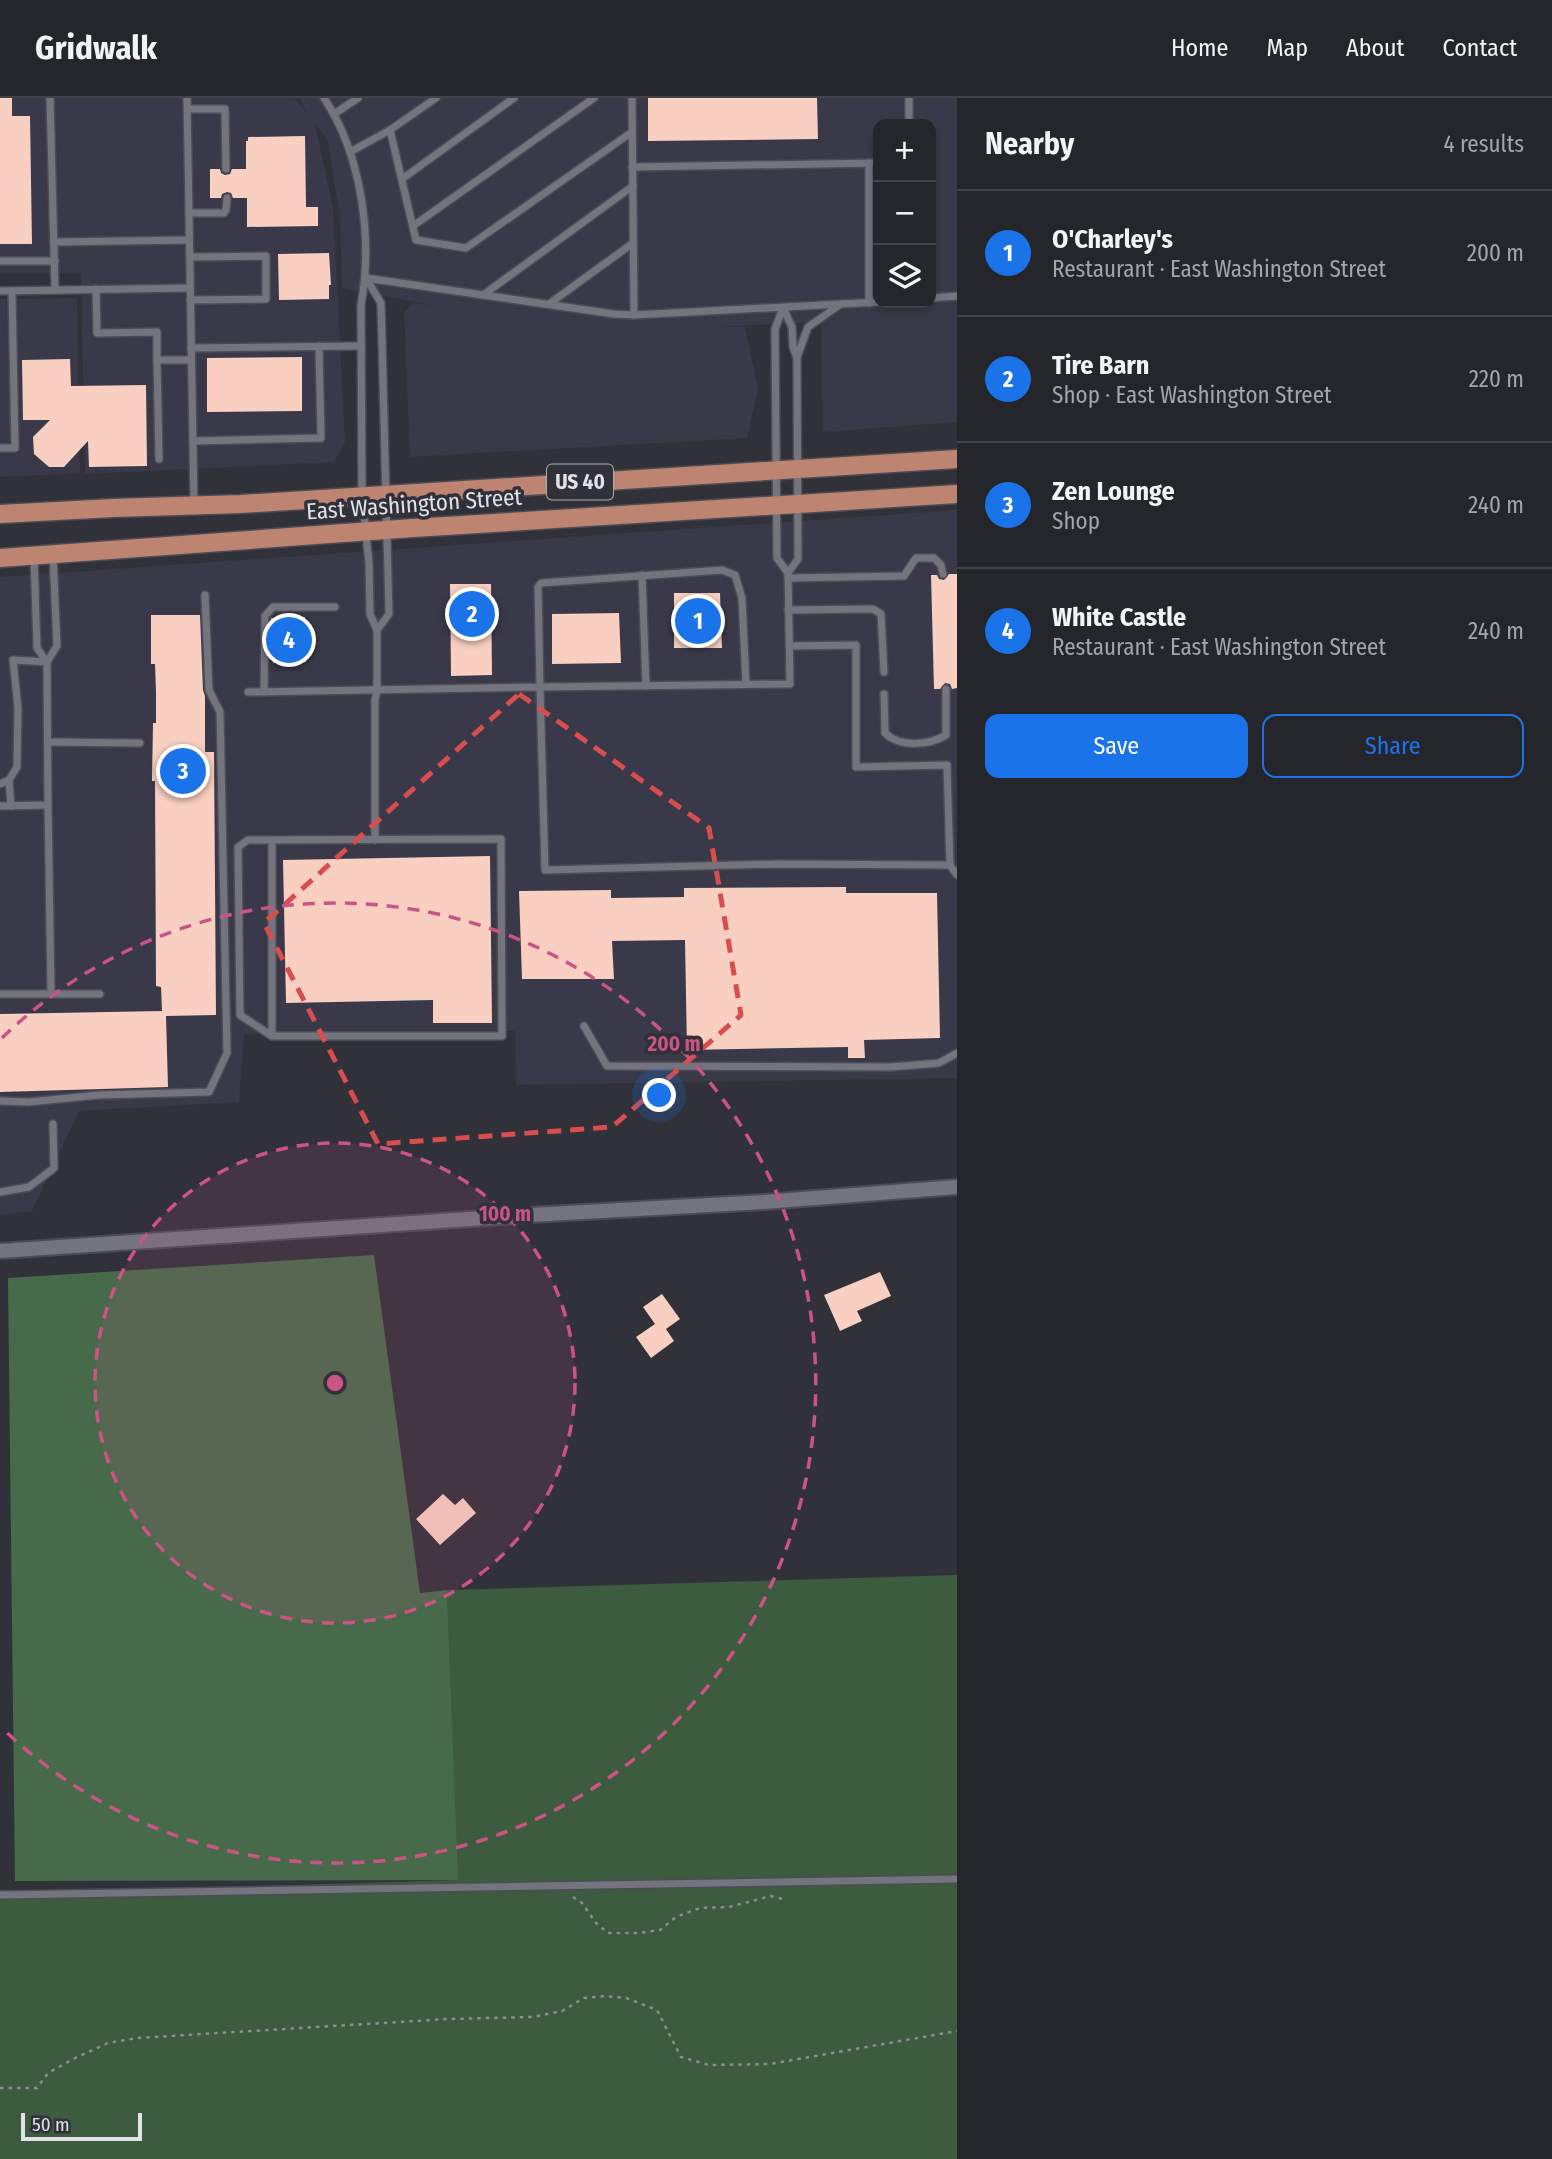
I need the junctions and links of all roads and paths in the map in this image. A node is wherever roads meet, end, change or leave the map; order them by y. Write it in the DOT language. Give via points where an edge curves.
graph roads {
  1 [pos="50,98"];
  2 [pos="187,98"];
  3 [pos="324,98"];
  4 [pos="358,98"];
  5 [pos="436,98"];
  6 [pos="514,98"];
  7 [pos="594,98"];
  8 [pos="632,98"];
  9 [pos="909,98"];
  10 [pos="188,109"];
  11 [pos="334,114"];
  12 [pos="909,119"];
  13 [pos="390,130"];
  14 [pos="632,132"];
  15 [pos="350,152"];
  16 [pos="869,163"];
  17 [pos="873,163"];
  18 [pos="632,167"];
  19 [pos="226,169"];
  20 [pos="402,179"];
  21 [pos="632,186"];
  22 [pos="227,198"];
  23 [pos="189,213"];
  24 [pos="413,226"];
  25 [pos="190,240"];
  26 [pos="54,242"];
  27 [pos="633,243"];
  28 [pos="190,257"];
  29 [pos="0,261"];
  30 [pos="55,261"];
  31 [pos="366,278"];
  32 [pos="190,288"];
  33 [pos="96,289"];
  34 [pos="55,290"];
  35 [pos="0,291"];
  36 [pos="12,291"];
  37 [pos="483,295"];
  38 [pos="957,296"];
  39 [pos="936,298"];
  40 [pos="190,300"];
  41 [pos="869,303"];
  42 [pos="873,303"];
  43 [pos="549,305"];
  44 [pos="840,305"];
  45 [pos="783,308"];
  46 [pos="634,315"];
  47 [pos="319,346"];
  48 [pos="361,346"];
  49 [pos="191,348"];
  50 [pos="797,358"];
  51 [pos="157,360"];
  52 [pos="191,360"];
  53 [pos="193,441"];
  54 [pos="0,448"];
  55 [pos="159,459"];
  56 [pos="957,459"];
  57 [pos="798,469"];
  58 [pos="776,470"];
  59 [pos="957,494"];
  60 [pos="387,495"];
  61 [pos="362,496"];
  62 [pos="798,504"];
  63 [pos="194,505"];
  64 [pos="777,506"];
  65 [pos="0,514"];
  66 [pos="388,529"];
  67 [pos="366,531"];
  68 [pos="53,554"];
  69 [pos="34,555"];
  70 [pos="0,558"];
  71 [pos="943,574"];
  72 [pos="642,575"];
  73 [pos="788,575"];
  74 [pos="205,595"];
  75 [pos="335,607"];
  76 [pos="789,610"];
  77 [pos="377,630"];
  78 [pos="789,646"];
  79 [pos="47,662"];
  80 [pos="884,672"];
  81 [pos="746,684"];
  82 [pos="646,686"];
  83 [pos="540,687"];
  84 [pos="946,689"];
  85 [pos="377,690"];
  86 [pos="248,692"];
  87 [pos="264,692"];
  88 [pos="884,694"];
  89 [pos="48,743"];
  90 [pos="140,743"];
  91 [pos="9,780"];
  92 [pos="0,784"];
  93 [pos="48,804"];
  94 [pos="0,806"];
  95 [pos="11,806"];
  96 [pos="375,840"];
  97 [pos="272,841"];
  98 [pos="950,865"];
  99 [pos="957,875"];
  100 [pos="0,994"];
  101 [pos="51,994"];
  102 [pos="100,994"];
  103 [pos="584,1026"];
  104 [pos="272,1037"];
  105 [pos="957,1053"];
  106 [pos="0,1101"];
  107 [pos="53,1124"];
  108 [pos="957,1187"];
  109 [pos="0,1192"];
  110 [pos="0,1251"];
  111 [pos="957,1879"];
  112 [pos="556,1886"];
  113 [pos="0,1895"];
  114 [pos="787,1900"];
  115 [pos="957,2031"];
  116 [pos="0,2088"];
  1 -- 26 [label="lane"];
  2 -- 10 [label="lane"];
  3 -- 11 [label="lane"];
  4 -- 11 [label="lane"];
  5 -- 13 [label="lane"];
  6 -- 20 [label="lane"];
  7 -- 24 [label="lane"];
  8 -- 14 [label="lane"];
  9 -- 12 [label="lane"];
  10 -- 19 [label="lane" via="225,109"];
  10 -- 23 [label="lane"];
  11 -- 15 [label="lane"];
  13 -- 15 [label="lane"];
  13 -- 20 [label="lane"];
  14 -- 18 [label="lane"];
  14 -- 24 [label="lane" via="466,248 416,240"];
  15 -- 31 [label="lane" via="361,196"];
  16 -- 17 [label="lane"];
  16 -- 18 [label="lane"];
  16 -- 41 [label="lane"];
  18 -- 21 [label="lane"];
  20 -- 24 [label="lane"];
  21 -- 27 [label="lane"];
  21 -- 37 [label="lane"];
  22 -- 23 [label="lane" via="224,213"];
  23 -- 25 [label="lane"];
  25 -- 26 [label="lane"];
  25 -- 28 [label="lane"];
  26 -- 30 [label="lane"];
  27 -- 43 [label="lane"];
  27 -- 46 [label="lane"];
  28 -- 32 [label="lane"];
  28 -- 40 [label="lane" via="266,256 266,299"];
  29 -- 30 [label="lane"];
  30 -- 34 [label="lane"];
  31 -- 37 [label="lane"];
  31 -- 48 [label="lane"];
  31 -- 60 [label="lane" via="381,303"];
  32 -- 33 [label="lane"];
  32 -- 40 [label="lane"];
  33 -- 34 [label="lane"];
  33 -- 51 [label="lane" via="97,333 157,332"];
  34 -- 36 [label="lane"];
  35 -- 36 [label="lane"];
  36 -- 54 [label="lane" via="15,448"];
  37 -- 43 [label="lane"];
  38 -- 39 [label="lane"];
  40 -- 49 [label="lane"];
  41 -- 42 [label="lane"];
  41 -- 44 [label="lane"];
  43 -- 46 [label="lane"];
  44 -- 45 [label="lane"];
  44 -- 50 [label="lane" via="808,327"];
  45 -- 46 [label="lane"];
  45 -- 50 [label="lane" via="792,327"];
  45 -- 58 [label="lane" via="775,329"];
  47 -- 48 [label="lane"];
  47 -- 49 [label="lane"];
  47 -- 53 [label="lane" via="321,438"];
  48 -- 61 [label="lane"];
  49 -- 52 [label="lane"];
  50 -- 57 [label="lane"];
  51 -- 52 [label="lane"];
  51 -- 55 [label="lane"];
  52 -- 53 [label="lane"];
  53 -- 63 [label="lane"];
  56 -- 57 [label="main road, East Washington Street / US 40"];
  57 -- 58 [label="main road, East Washington Street / US 40"];
  57 -- 62 [label="lane"];
  58 -- 60 [label="main road, East Washington Street / US 40"];
  58 -- 64 [label="lane"];
  59 -- 62 [label="main road, East Washington Street / US 40"];
  60 -- 61 [label="main road, East Washington Street / US 40"];
  60 -- 66 [label="lane"];
  61 -- 63 [label="main road, East Washington Street / US 40"];
  61 -- 67 [label="lane"];
  62 -- 64 [label="main road, East Washington Street / US 40"];
  62 -- 73 [label="lane" via="798,559"];
  63 -- 65 [label="main road, East Washington Street / US 40"];
  64 -- 66 [label="main road, East Washington Street / US 40"];
  64 -- 73 [label="lane" via="777,558"];
  66 -- 67 [label="main road, East Washington Street / US 40"];
  66 -- 77 [label="lane" via="389,614"];
  67 -- 68 [label="main road, East Washington Street / US 40"];
  67 -- 77 [label="lane" via="370,614"];
  68 -- 69 [label="main road, East Washington Street / US 40"];
  68 -- 79 [label="lane" via="57,646"];
  69 -- 70 [label="main road, East Washington Street / US 40"];
  69 -- 79 [label="lane" via="37,648"];
  71 -- 73 [label="lane" via="934,558 916,558 904,576"];
  72 -- 81 [label="lane" via="722,570 735,575 742,598"];
  72 -- 82 [label="lane"];
  72 -- 83 [label="lane" via="541,583"];
  73 -- 76 [label="lane"];
  74 -- 106 [label="lane" via="209,690 220,712 227,1053 209,1092"];
  75 -- 87 [label="lane" via="273,607 265,616"];
  76 -- 78 [label="lane"];
  76 -- 80 [label="lane" via="873,608 881,614"];
  77 -- 85 [label="lane"];
  78 -- 81 [label="lane" via="790,684"];
  78 -- 98 [label="lane" via="856,645 856,767 947,765"];
  79 -- 89 [label="lane"];
  79 -- 91 [label="lane" via="13,660 19,708 17,767"];
  81 -- 82 [label="lane"];
  82 -- 83 [label="lane"];
  83 -- 85 [label="lane"];
  83 -- 98 [label="lane" via="545,870"];
  84 -- 88 [label="lane" via="946,735 937,741 892,740 885,733"];
  85 -- 87 [label="lane"];
  85 -- 96 [label="lane"];
  86 -- 87 [label="lane"];
  89 -- 90 [label="lane"];
  89 -- 93 [label="lane"];
  91 -- 92 [label="lane"];
  91 -- 95 [label="lane"];
  93 -- 95 [label="lane"];
  93 -- 101 [label="lane"];
  94 -- 95 [label="lane"];
  96 -- 97 [label="lane"];
  96 -- 104 [label="lane" via="501,839 502,1036"];
  97 -- 104 [label="lane"];
  97 -- 104 [label="lane" via="248,841 238,847 240,1015"];
  98 -- 99 [label="lane"];
  100 -- 101 [label="lane"];
  101 -- 102 [label="lane"];
  103 -- 105 [label="lane" via="607,1066 891,1067 939,1063"];
  107 -- 109 [label="lane" via="54,1167 29,1187"];
  108 -- 110 [label="street"];
  111 -- 112 [label="lane"];
  112 -- 113 [label="lane"];
  112 -- 114 [label="path" via="582,1903 608,1933 660,1930 676,1917 700,1908 729,1907 771,1896"];
  115 -- 116 [label="path" via="770,2064 709,2065 681,2057 657,2010 626,1998 605,1996 584,1998 562,2011 533,2017 137,2038 108,2043 77,2057 48,2073 37,2088"];
}
